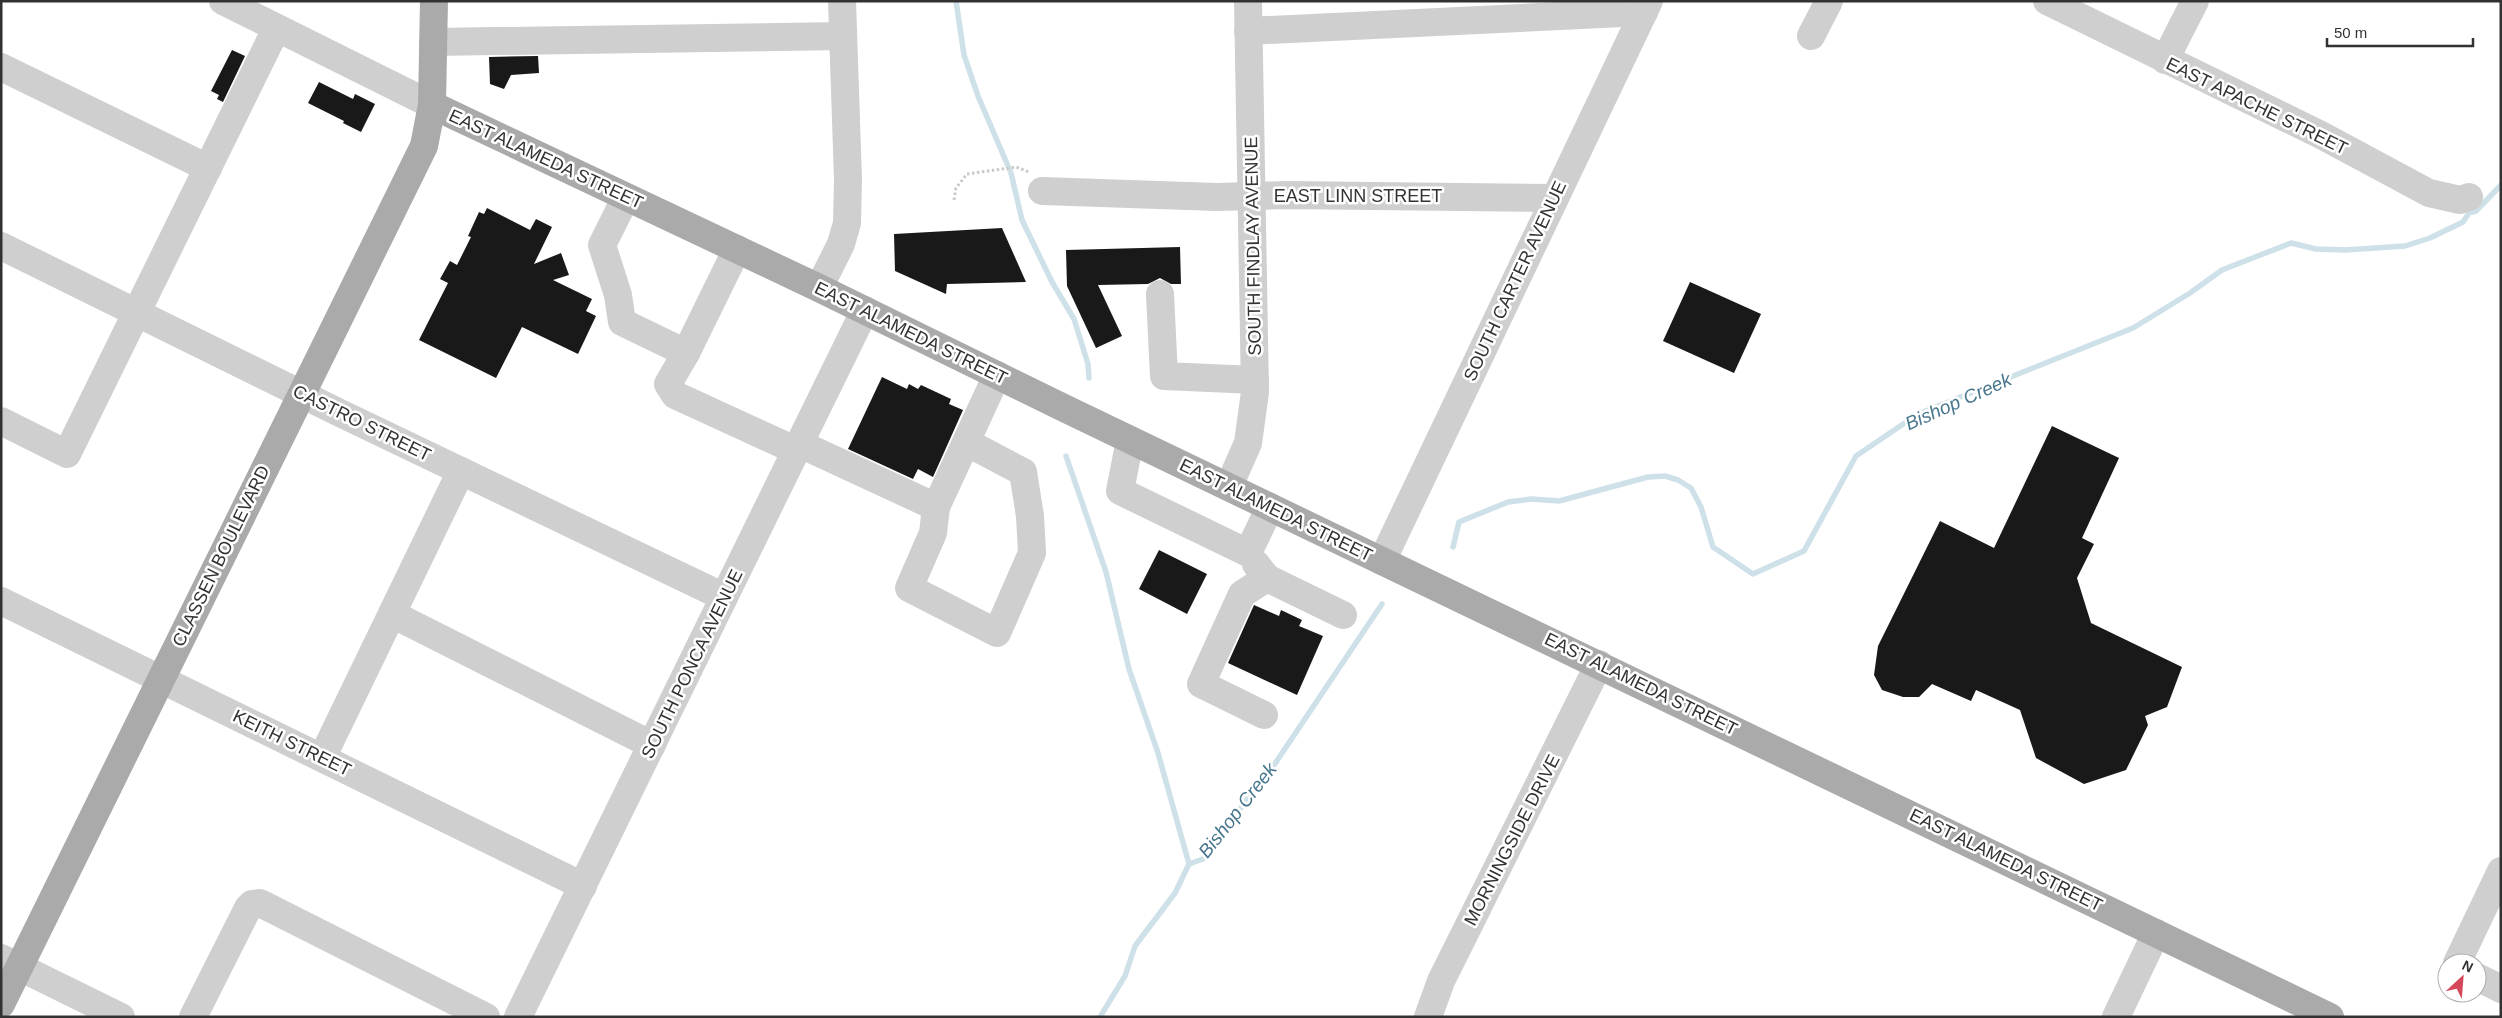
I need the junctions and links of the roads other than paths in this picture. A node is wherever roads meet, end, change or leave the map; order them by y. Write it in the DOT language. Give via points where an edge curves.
graph roads {
  1 [pos="223,1"];
  2 [pos="434,1"];
  3 [pos="842,1"];
  4 [pos="1248,1"];
  5 [pos="1829,1"];
  6 [pos="2047,1"];
  7 [pos="2195,1"];
  8 [pos="1646,7"];
  9 [pos="276,29"];
  10 [pos="1248,31"];
  11 [pos="843,36"];
  12 [pos="1811,36"];
  13 [pos="433,42"];
  14 [pos="2165,60"];
  15 [pos="1,67"];
  16 [pos="432,105"];
  17 [pos="208,168"];
  18 [pos="1042,191"];
  19 [pos="626,196"];
  20 [pos="1253,197"];
  21 [pos="2469,197"];
  22 [pos="1554,198"];
  23 [pos="1,246"];
  24 [pos="737,249"];
  25 [pos="819,288"];
  26 [pos="1160,294"];
  27 [pos="865,310"];
  28 [pos="137,312"];
  29 [pos="686,353"];
  30 [pos="997,375"];
  31 [pos="1255,380"];
  32 [pos="302,393"];
  33 [pos="1,421"];
  34 [pos="1130,440"];
  35 [pos="966,442"];
  36 [pos="798,448"];
  37 [pos="461,471"];
  38 [pos="1228,486"];
  39 [pos="1270,506"];
  40 [pos="936,507"];
  41 [pos="1248,553"];
  42 [pos="1382,561"];
  43 [pos="1267,578"];
  44 [pos="724,597"];
  45 [pos="1,601"];
  46 [pos="392,614"];
  47 [pos="1343,615"];
  48 [pos="1599,664"];
  49 [pos="160,678"];
  50 [pos="1264,715"];
  51 [pos="652,745"];
  52 [pos="322,758"];
  53 [pos="2501,871"];
  54 [pos="583,886"];
  55 [pos="2156,933"];
  56 [pos="2462,953"];
  57 [pos="10,962"];
  58 [pos="2487,982"];
  59 [pos="2501,989"];
  60 [pos="1,1004"];
  61 [pos="121,1017"];
  62 [pos="193,1017"];
  63 [pos="486,1017"];
  64 [pos="518,1017"];
  65 [pos="1428,1017"];
  66 [pos="2116,1017"];
  67 [pos="2330,1017"];
  1 -- 9 [label="street, EAST ALAMEDA STREET"];
  2 -- 13 [label="main road, CLASSEN BOULEVARD"];
  3 -- 11 [label="street"];
  4 -- 10 [label="street, SOUTH FINDLAY AVENUE"];
  5 -- 12 [label="street"];
  6 -- 14 [label="street, EAST APACHE STREET"];
  7 -- 14 [label="street"];
  8 -- 10 [label="street"];
  8 -- 22 [label="street, SOUTH CARTER AVENUE"];
  9 -- 16 [label="street, EAST ALAMEDA STREET"];
  9 -- 17 [label="street"];
  10 -- 20 [label="street, SOUTH FINDLAY AVENUE"];
  11 -- 13 [label="street"];
  11 -- 25 [label="street" via="858,202"];
  13 -- 16 [label="main road, CLASSEN BOULEVARD"];
  14 -- 21 [label="street, EAST APACHE STREET" via="2430,193 2460,200"];
  15 -- 17 [label="street"];
  16 -- 19 [label="main road, EAST ALAMEDA STREET"];
  16 -- 32 [label="main road, CLASSEN BOULEVARD" via="424,146"];
  17 -- 28 [label="street"];
  18 -- 20 [label="street, EAST LINN STREET"];
  19 -- 24 [label="main road, EAST ALAMEDA STREET"];
  19 -- 29 [label="street" via="602,245 618,295 622,322"];
  20 -- 22 [label="street, EAST LINN STREET"];
  20 -- 31 [label="street, SOUTH FINDLAY AVENUE"];
  22 -- 42 [label="street, SOUTH CARTER AVENUE"];
  23 -- 28 [label="street, CASTRO STREET"];
  24 -- 25 [label="main road, EAST ALAMEDA STREET"];
  24 -- 29 [label="street"];
  25 -- 27 [label="main road, EAST ALAMEDA STREET"];
  26 -- 31 [label="street" via="1164,376"];
  27 -- 30 [label="main road, EAST ALAMEDA STREET"];
  27 -- 36 [label="street, SOUTH PONCA AVENUE"];
  28 -- 32 [label="street, CASTRO STREET"];
  28 -- 33 [label="street" via="67,454"];
  29 -- 36 [label="street" via="668,384 675,396"];
  30 -- 34 [label="main road, EAST ALAMEDA STREET"];
  30 -- 35 [label="street"];
  31 -- 38 [label="street, SOUTH FINDLAY AVENUE" via="1248,443"];
  32 -- 37 [label="street, CASTRO STREET"];
  32 -- 49 [label="main road, CLASSEN BOULEVARD"];
  34 -- 38 [label="main road, EAST ALAMEDA STREET"];
  34 -- 41 [label="street" via="1120,491"];
  35 -- 40 [label="street"];
  35 -- 40 [label="street" via="1023,472 1029,507 1032,553 997,633 908,588 933,533"];
  36 -- 40 [label="street"];
  36 -- 44 [label="street, SOUTH PONCA AVENUE"];
  37 -- 44 [label="street, CASTRO STREET"];
  37 -- 46 [label="street"];
  38 -- 39 [label="main road, EAST ALAMEDA STREET"];
  39 -- 41 [label="street"];
  39 -- 42 [label="main road, EAST ALAMEDA STREET"];
  41 -- 43 [label="street"];
  42 -- 48 [label="main road, EAST ALAMEDA STREET"];
  43 -- 47 [label="street"];
  43 -- 50 [label="street" via="1242,594 1201,684"];
  44 -- 51 [label="street, SOUTH PONCA AVENUE"];
  45 -- 49 [label="street, KEITH STREET"];
  46 -- 51 [label="street"];
  46 -- 52 [label="street"];
  48 -- 55 [label="main road, EAST ALAMEDA STREET"];
  48 -- 65 [label="street, MORNINGSIDE DRIVE" via="1441,981"];
  49 -- 52 [label="street, KEITH STREET"];
  49 -- 57 [label="main road, CLASSEN BOULEVARD"];
  51 -- 54 [label="street, SOUTH PONCA AVENUE"];
  52 -- 54 [label="street, KEITH STREET"];
  53 -- 56 [label="street"];
  54 -- 64 [label="street, SOUTH PONCA AVENUE"];
  55 -- 66 [label="street"];
  55 -- 67 [label="main road, EAST ALAMEDA STREET"];
  57 -- 60 [label="main road, CLASSEN BOULEVARD"];
  57 -- 61 [label="street"];
  58 -- 59 [label="street"];
  62 -- 63 [label="street" via="248,908 260,903"];
}
